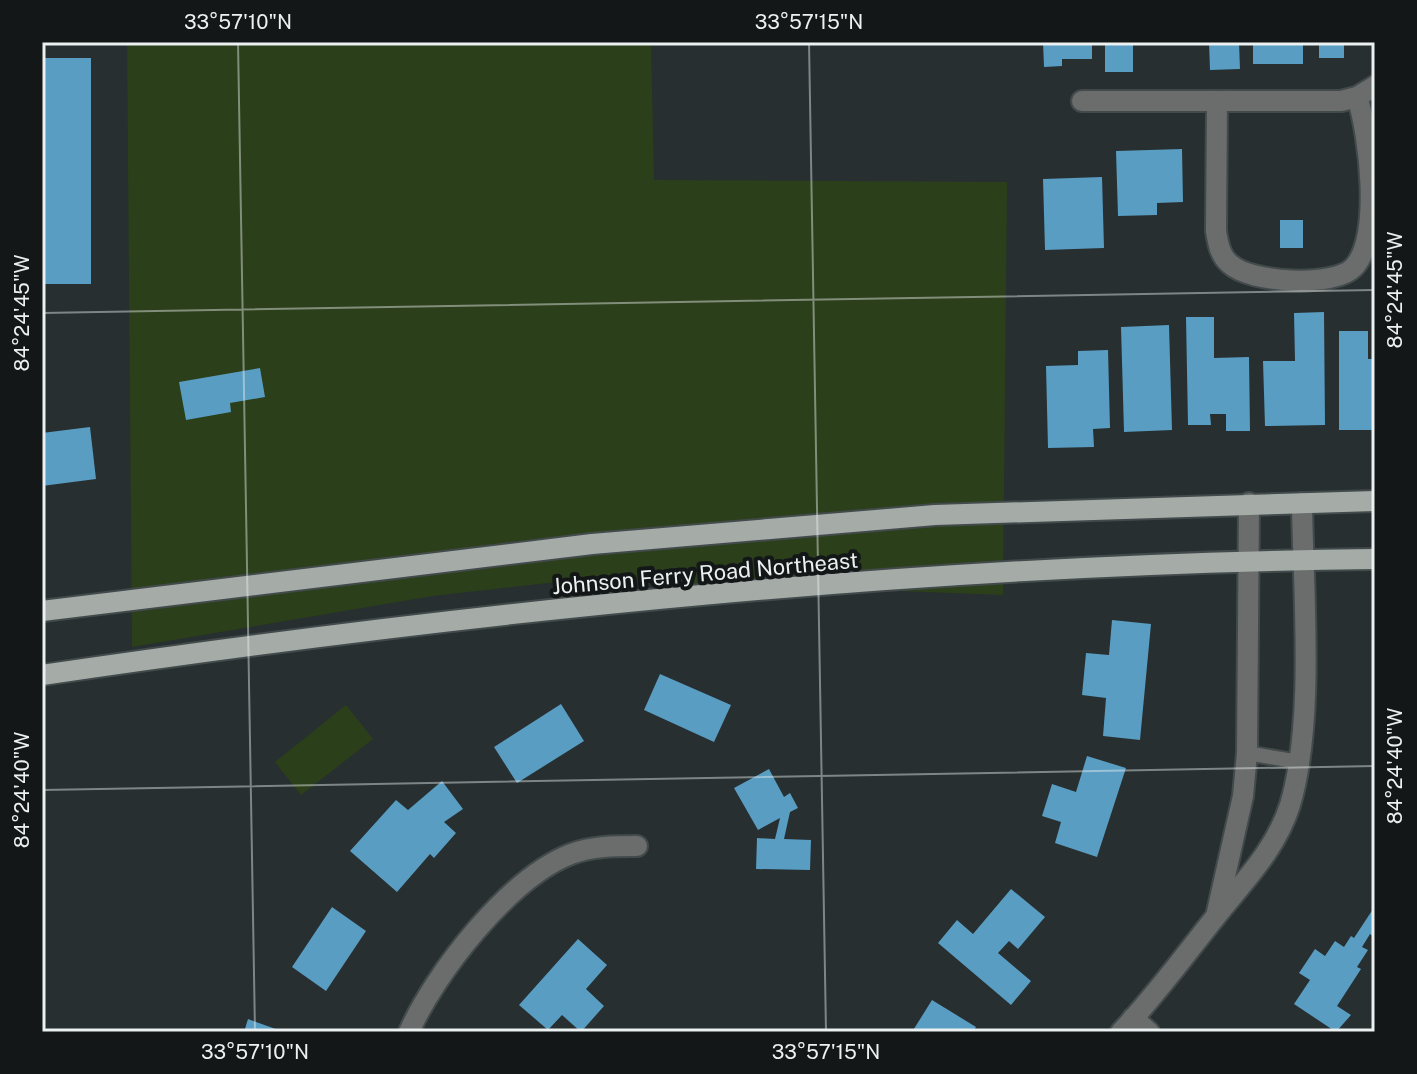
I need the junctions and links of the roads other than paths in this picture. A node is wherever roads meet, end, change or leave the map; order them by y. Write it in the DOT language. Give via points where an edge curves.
graph roads {
  1 [pos="1375,86"];
  2 [pos="1357,97"];
  3 [pos="1082,101"];
  4 [pos="1217,102"];
  5 [pos="1375,501"];
  6 [pos="1249,503"];
  7 [pos="1302,503"];
  8 [pos="1375,559"];
  9 [pos="1302,560"];
  10 [pos="1250,562"];
  11 [pos="42,611"];
  12 [pos="42,675"];
  13 [pos="1247,753"];
  14 [pos="1299,762"];
  15 [pos="637,846"];
  16 [pos="1216,916"];
  17 [pos="1134,1027"];
  18 [pos="409,1032"];
  1 -- 2 [label="street"];
  2 -- 4 [label="street"];
  2 -- 4 [label="street" via="1369,146 1363,250 1354,267 1342,275 1298,280 1248,275 1220,250"];
  3 -- 4 [label="street"];
  5 -- 7 [label="main road, Johnson Ferry Road Northeast"];
  6 -- 7 [label="main road, Johnson Ferry Road Northeast"];
  6 -- 10 [label="street"];
  6 -- 11 [label="main road, Johnson Ferry Road Northeast" via="935,515 608,543"];
  7 -- 9 [label="street"];
  8 -- 9 [label="main road, Johnson Ferry Road Northeast"];
  9 -- 10 [label="main road, Johnson Ferry Road Northeast"];
  9 -- 14 [label="street"];
  10 -- 12 [label="main road, Johnson Ferry Road Northeast" via="936,577 593,605 238,646"];
  10 -- 13 [label="street"];
  13 -- 14 [label="lane"];
  13 -- 16 [label="street" via="1243,796"];
  14 -- 16 [label="street" via="1289,806 1267,855"];
  15 -- 18 [label="street" via="605,845 569,855 535,878 466,941 435,982"];
  16 -- 17 [label="street"];
}
